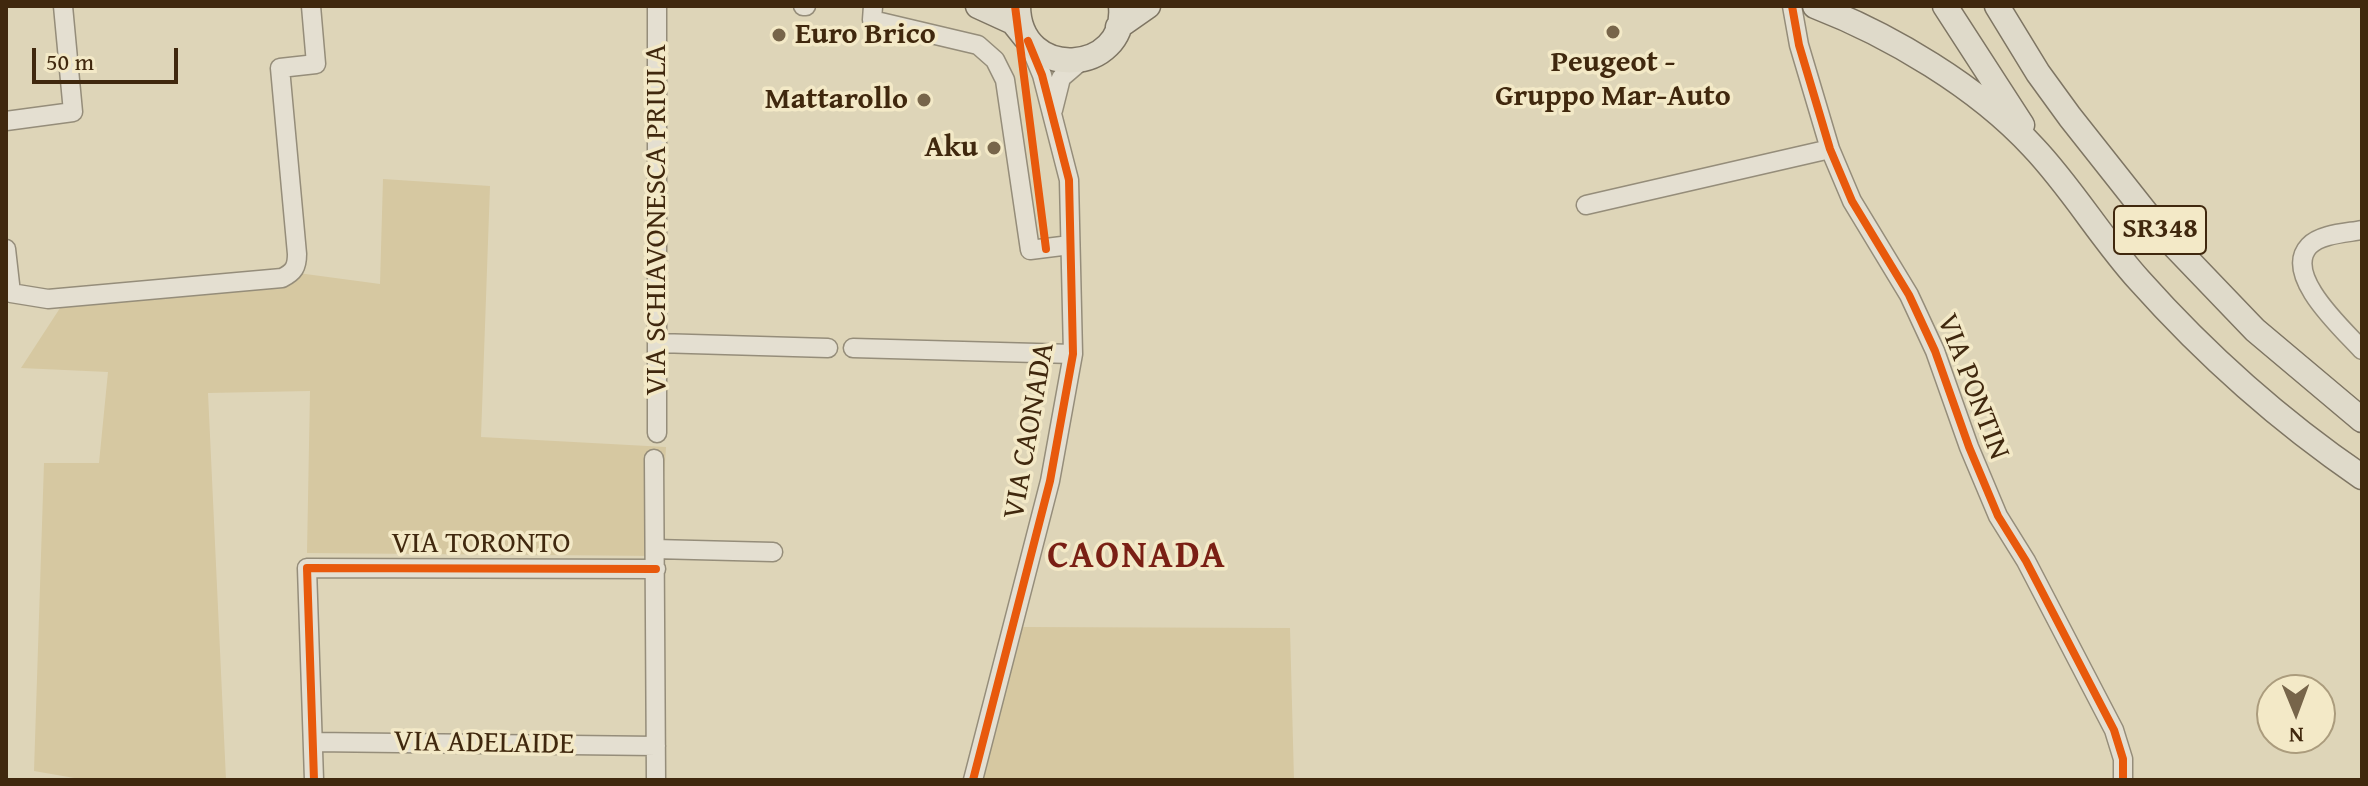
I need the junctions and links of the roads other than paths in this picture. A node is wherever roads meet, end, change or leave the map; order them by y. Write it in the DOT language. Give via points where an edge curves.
graph roads {
  1 [pos="63,6"];
  2 [pos="311,6"];
  3 [pos="657,6"];
  4 [pos="873,6"];
  5 [pos="978,6"];
  6 [pos="1018,6"];
  7 [pos="1148,6"];
  8 [pos="1792,6"];
  9 [pos="1815,6"];
  10 [pos="1945,6"];
  11 [pos="1997,6"];
  12 [pos="1120,16"];
  13 [pos="1027,40"];
  14 [pos="1082,60"];
  15 [pos="1053,112"];
  16 [pos="6,121"];
  17 [pos="1830,149"];
  18 [pos="2036,149"];
  19 [pos="1586,205"];
  20 [pos="2362,230"];
  21 [pos="1070,245"];
  22 [pos="6,249"];
  23 [pos="657,343"];
  24 [pos="828,348"];
  25 [pos="853,348"];
  26 [pos="2362,350"];
  27 [pos="1073,354"];
  28 [pos="2362,420"];
  29 [pos="657,433"];
  30 [pos="654,459"];
  31 [pos="2362,477"];
  32 [pos="655,549"];
  33 [pos="773,552"];
  34 [pos="656,569"];
  35 [pos="313,742"];
  36 [pos="656,746"];
  37 [pos="314,780"];
  38 [pos="656,780"];
  39 [pos="973,780"];
  40 [pos="2123,780"];
  1 -- 16 [label="street" via="73,112"];
  2 -- 22 [label="street" via="316,64 280,68 297,254 292,273 48,299 11,293"];
  3 -- 23 [label="street, VIA SCHIAVONESCA PRIULA"];
  4 -- 21 [label="street" via="872,20 978,45 995,60 1005,80 1030,250"];
  5 -- 13 [label="main road" via="1013,22"];
  6 -- 13 [label="main road"];
  7 -- 12 [label="main road"];
  8 -- 17 [label="street, VIA PONTIN"];
  9 -- 18 [label="main road" via="1945,76"];
  10 -- 18 [label="main road"];
  11 -- 28 [label="main road, SR348" via="2076,125 2176,249 2255,330"];
  12 -- 14 [label="main road" via="1107,46"];
  13 -- 14 [label="main road" via="1052,58"];
  13 -- 15 [label="street, VIA CAONADA"];
  14 -- 15 [label="street" via="1061,78"];
  15 -- 21 [label="street, VIA CAONADA" via="1069,180"];
  17 -- 19 [label="street"];
  17 -- 40 [label="street, VIA PONTIN" via="1852,201 1909,295 1935,351 1998,516 2114,730"];
  18 -- 31 [label="main road" via="2137,279 2203,348"];
  20 -- 26 [label="street" via="2309,245 2302,270 2322,306"];
  21 -- 27 [label="street, VIA CAONADA"];
  23 -- 24 [label="street"];
  23 -- 29 [label="street, VIA SCHIAVONESCA PRIULA"];
  25 -- 27 [label="street"];
  27 -- 39 [label="street, VIA CAONADA" via="1050,481"];
  30 -- 32 [label="street"];
  32 -- 33 [label="street"];
  32 -- 34 [label="street"];
  34 -- 35 [label="street, VIA TORONTO" via="307,568"];
  34 -- 36 [label="street"];
  35 -- 36 [label="street, VIA ADELAIDE"];
  35 -- 37 [label="street"];
  36 -- 38 [label="street"];
}
